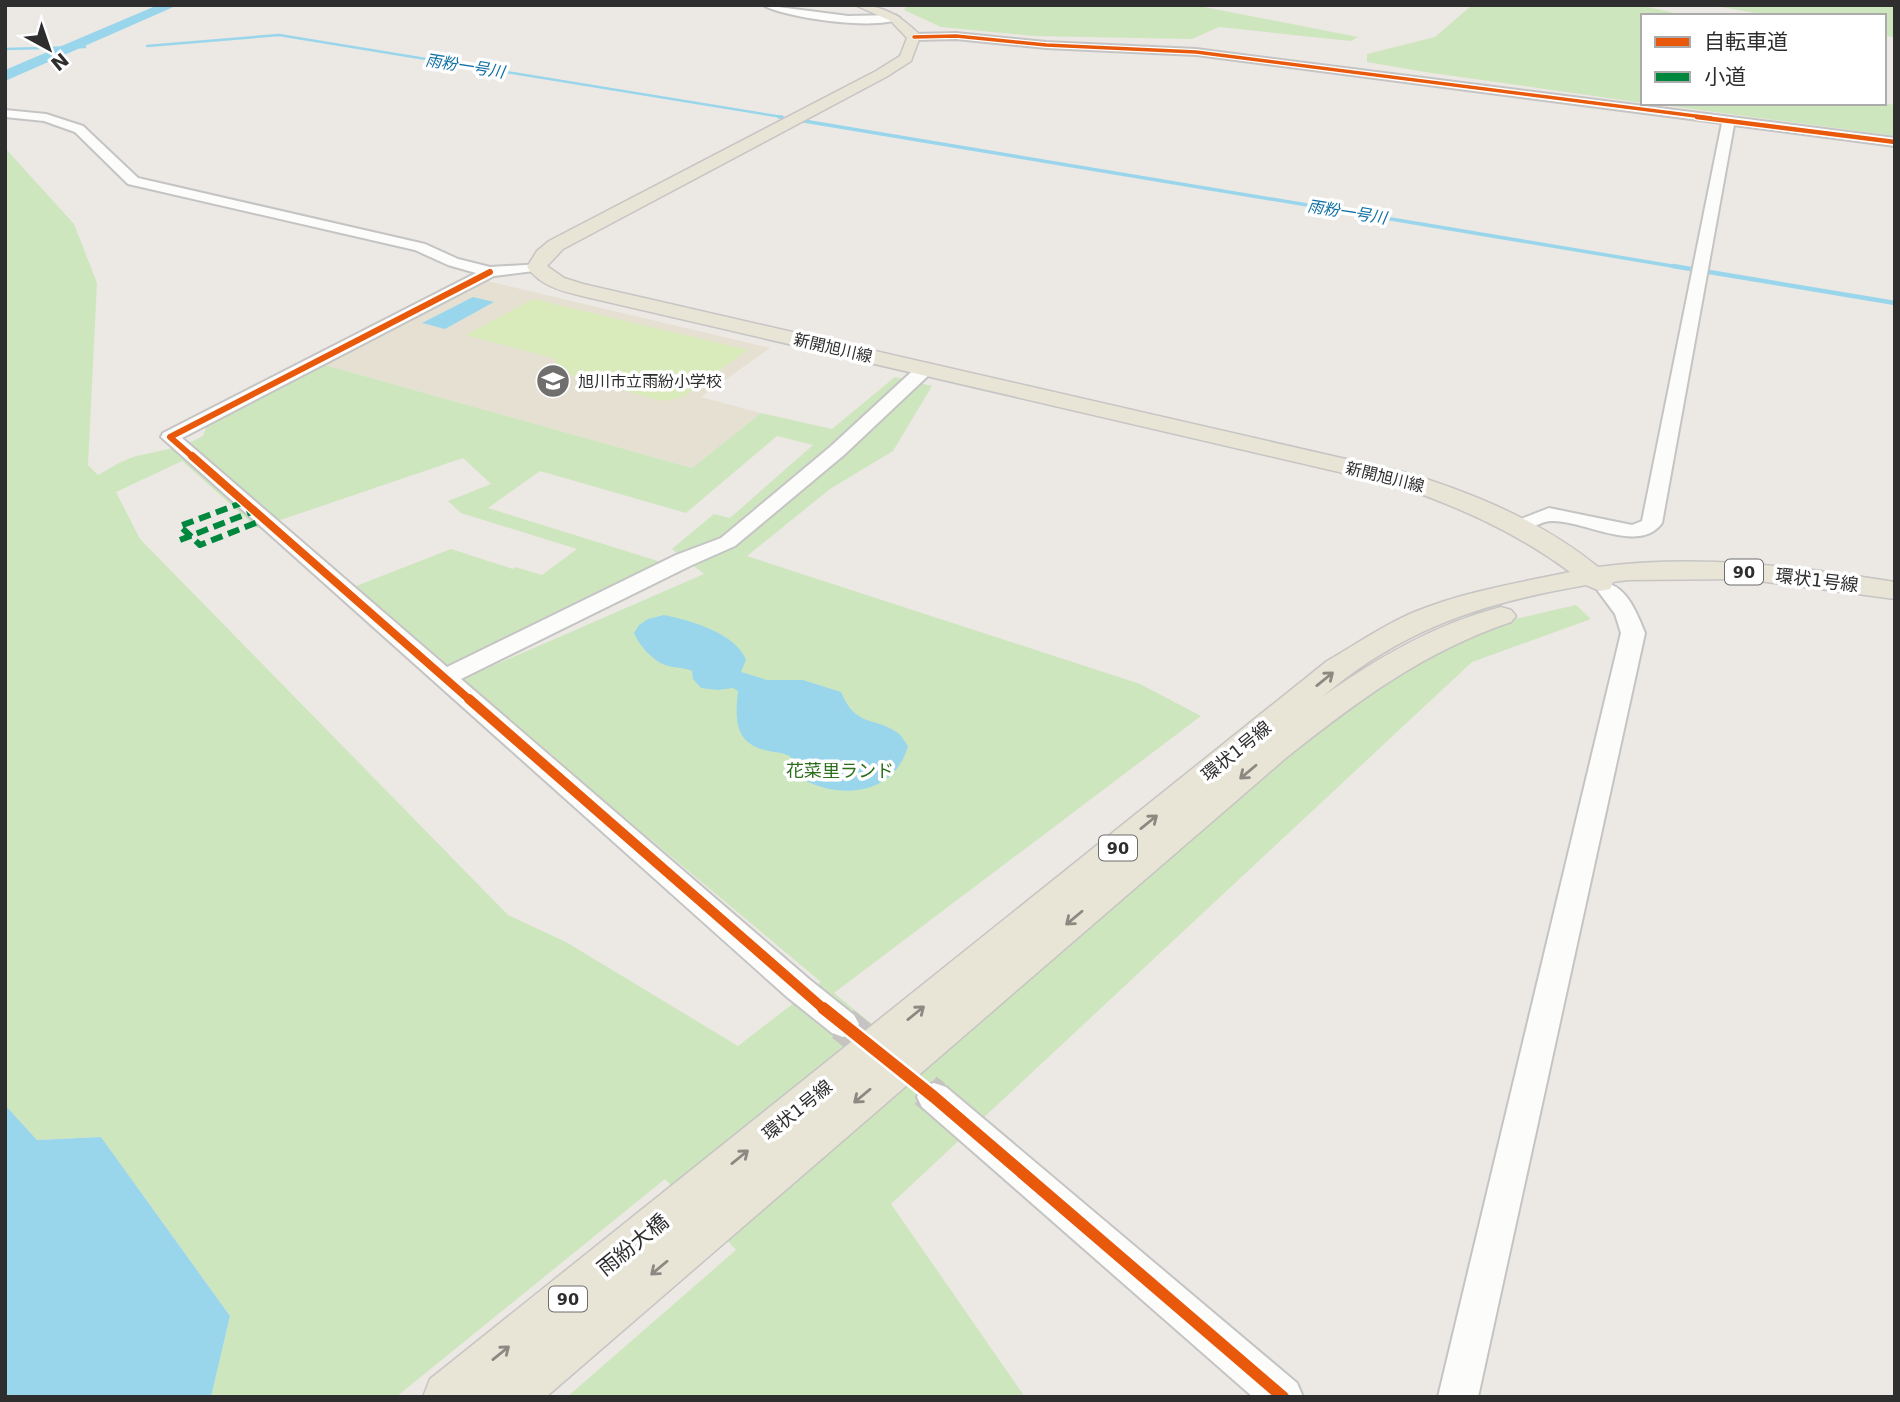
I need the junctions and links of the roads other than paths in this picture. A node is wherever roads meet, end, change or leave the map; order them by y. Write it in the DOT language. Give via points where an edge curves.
graph roads {
  1 [pos="768,5"];
  2 [pos="860,5"];
  3 [pos="895,19"];
  4 [pos="914,37"];
  5 [pos="5,113"];
  6 [pos="1729,120"];
  7 [pos="1895,142"];
  8 [pos="537,267"];
  9 [pos="490,272"];
  10 [pos="925,369"];
  11 [pos="1518,527"];
  12 [pos="1601,584"];
  13 [pos="1895,591"];
  14 [pos="1895,605"];
  15 [pos="446,677"];
  16 [pos="843,1024"];
  17 [pos="934,1097"];
  18 [pos="699,1212"];
  19 [pos="448,1397"];
  20 [pos="507,1397"];
  21 [pos="1283,1397"];
  22 [pos="1458,1397"];
  1 -- 3 [label="street" via="838,17"];
  2 -- 3 [label="main road"];
  3 -- 4 [label="main road"];
  4 -- 6 [label="street" via="1160,49"];
  4 -- 8 [label="main road" via="906,58 881,74 556,244"];
  5 -- 9 [label="street" via="46,118 79,129 133,181 421,247"];
  6 -- 7 [label="street"];
  6 -- 11 [label="street" via="1652,523 1644,530 1632,531 1549,514"];
  8 -- 9 [label="street"];
  8 -- 10 [label="main road, 新開旭川線" via="565,285 598,294"];
  9 -- 15 [label="street" via="170,437"];
  10 -- 11 [label="main road, 新開旭川線" via="1402,480 1451,494"];
  10 -- 15 [label="street" via="728,542"];
  11 -- 12 [label="main road, 新開旭川線"];
  12 -- 13 [label="main road, 環状1号線 / 90" via="1628,572 1711,570"];
  12 -- 14 [label="main road, 環状1号線 / 90" via="1786,590"];
  12 -- 18 [label="main road, 環状1号線 / 90" via="1465,626 1418,647 1361,682"];
  12 -- 22 [label="street" via="1626,614 1633,633"];
  15 -- 16 [label="street"];
  17 -- 21 [label="street"];
  19 -- 18 [label="main road, 雨紛大橋 / 90, one-way"];
  18 -- 20 [label="main road, 雨紛大橋 / 90, one-way"];
}
